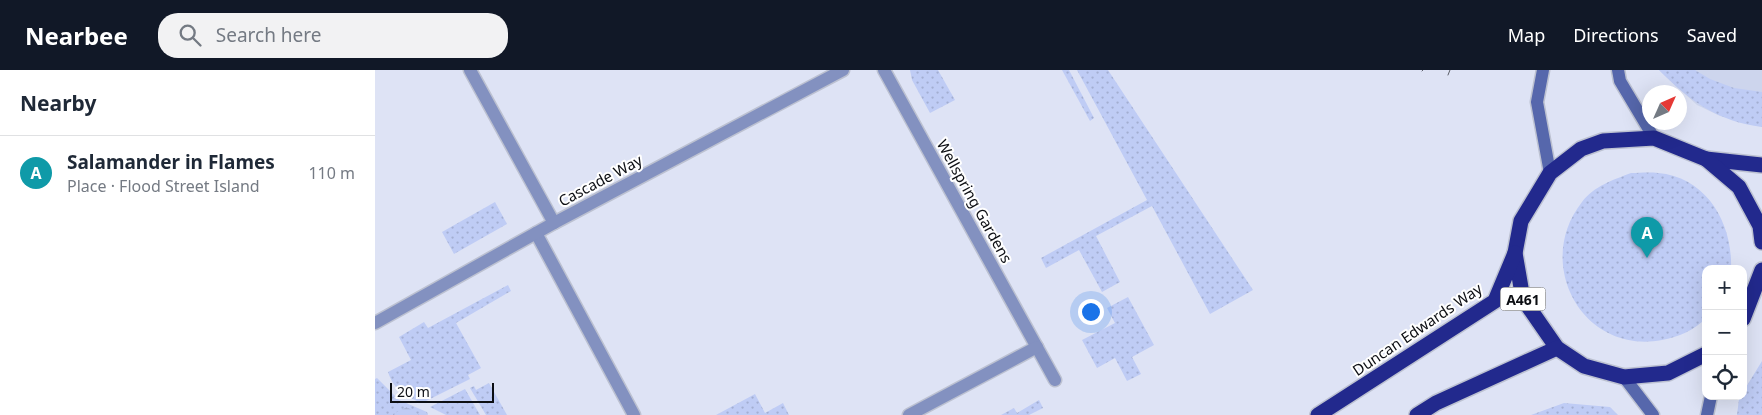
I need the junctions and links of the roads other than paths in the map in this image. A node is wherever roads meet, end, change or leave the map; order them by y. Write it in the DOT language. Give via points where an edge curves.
graph roads {
  1 [pos="471,70"];
  2 [pos="843,70"];
  3 [pos="884,70"];
  4 [pos="1543,70"];
  5 [pos="1618,70"];
  6 [pos="1654,138"];
  7 [pos="1706,159"];
  8 [pos="1762,165"];
  9 [pos="1550,174"];
  10 [pos="554,223"];
  11 [pos="536,233"];
  12 [pos="1762,242"];
  13 [pos="1515,254"];
  14 [pos="1762,270"];
  15 [pos="1762,299"];
  16 [pos="1747,311"];
  17 [pos="1747,313"];
  18 [pos="375,324"];
  19 [pos="1037,347"];
  20 [pos="1557,348"];
  21 [pos="1704,355"];
  22 [pos="1624,377"];
  23 [pos="1055,380"];
  24 [pos="1710,400"];
  25 [pos="634,415"];
  26 [pos="909,415"];
  27 [pos="1318,415"];
  28 [pos="1417,415"];
  29 [pos="1653,415"];
  30 [pos="1707,415"];
  1 -- 10 [label="street"];
  2 -- 10 [label="street, Cascade Way"];
  3 -- 19 [label="street, Wellspring Gardens"];
  4 -- 9 [label="street" via="1537,102"];
  5 -- 6 [label="street" via="1620,81"];
  6 -- 7 [label="highway, A461"];
  6 -- 9 [label="highway, A461" via="1603,141 1581,149"];
  7 -- 8 [label="highway, A461"];
  7 -- 12 [label="highway, A461" via="1739,187 1760,226"];
  9 -- 13 [label="highway, A461" via="1521,221"];
  10 -- 11 [label="street, Cascade Way"];
  11 -- 18 [label="street, Cascade Way"];
  11 -- 25 [label="street"];
  13 -- 20 [label="highway, A461" via="1523,299"];
  13 -- 27 [label="highway, Duncan Edwards Way / A461" via="1495,301"];
  14 -- 16 [label="highway"];
  15 -- 17 [label="highway"];
  19 -- 23 [label="street, Wellspring Gardens"];
  19 -- 26 [label="street"];
  20 -- 22 [label="highway, A461" via="1584,366"];
  20 -- 28 [label="highway" via="1436,403"];
  21 -- 22 [label="highway, A461" via="1669,373"];
  22 -- 29 [label="street"];
  24 -- 30 [label="street"];
}
